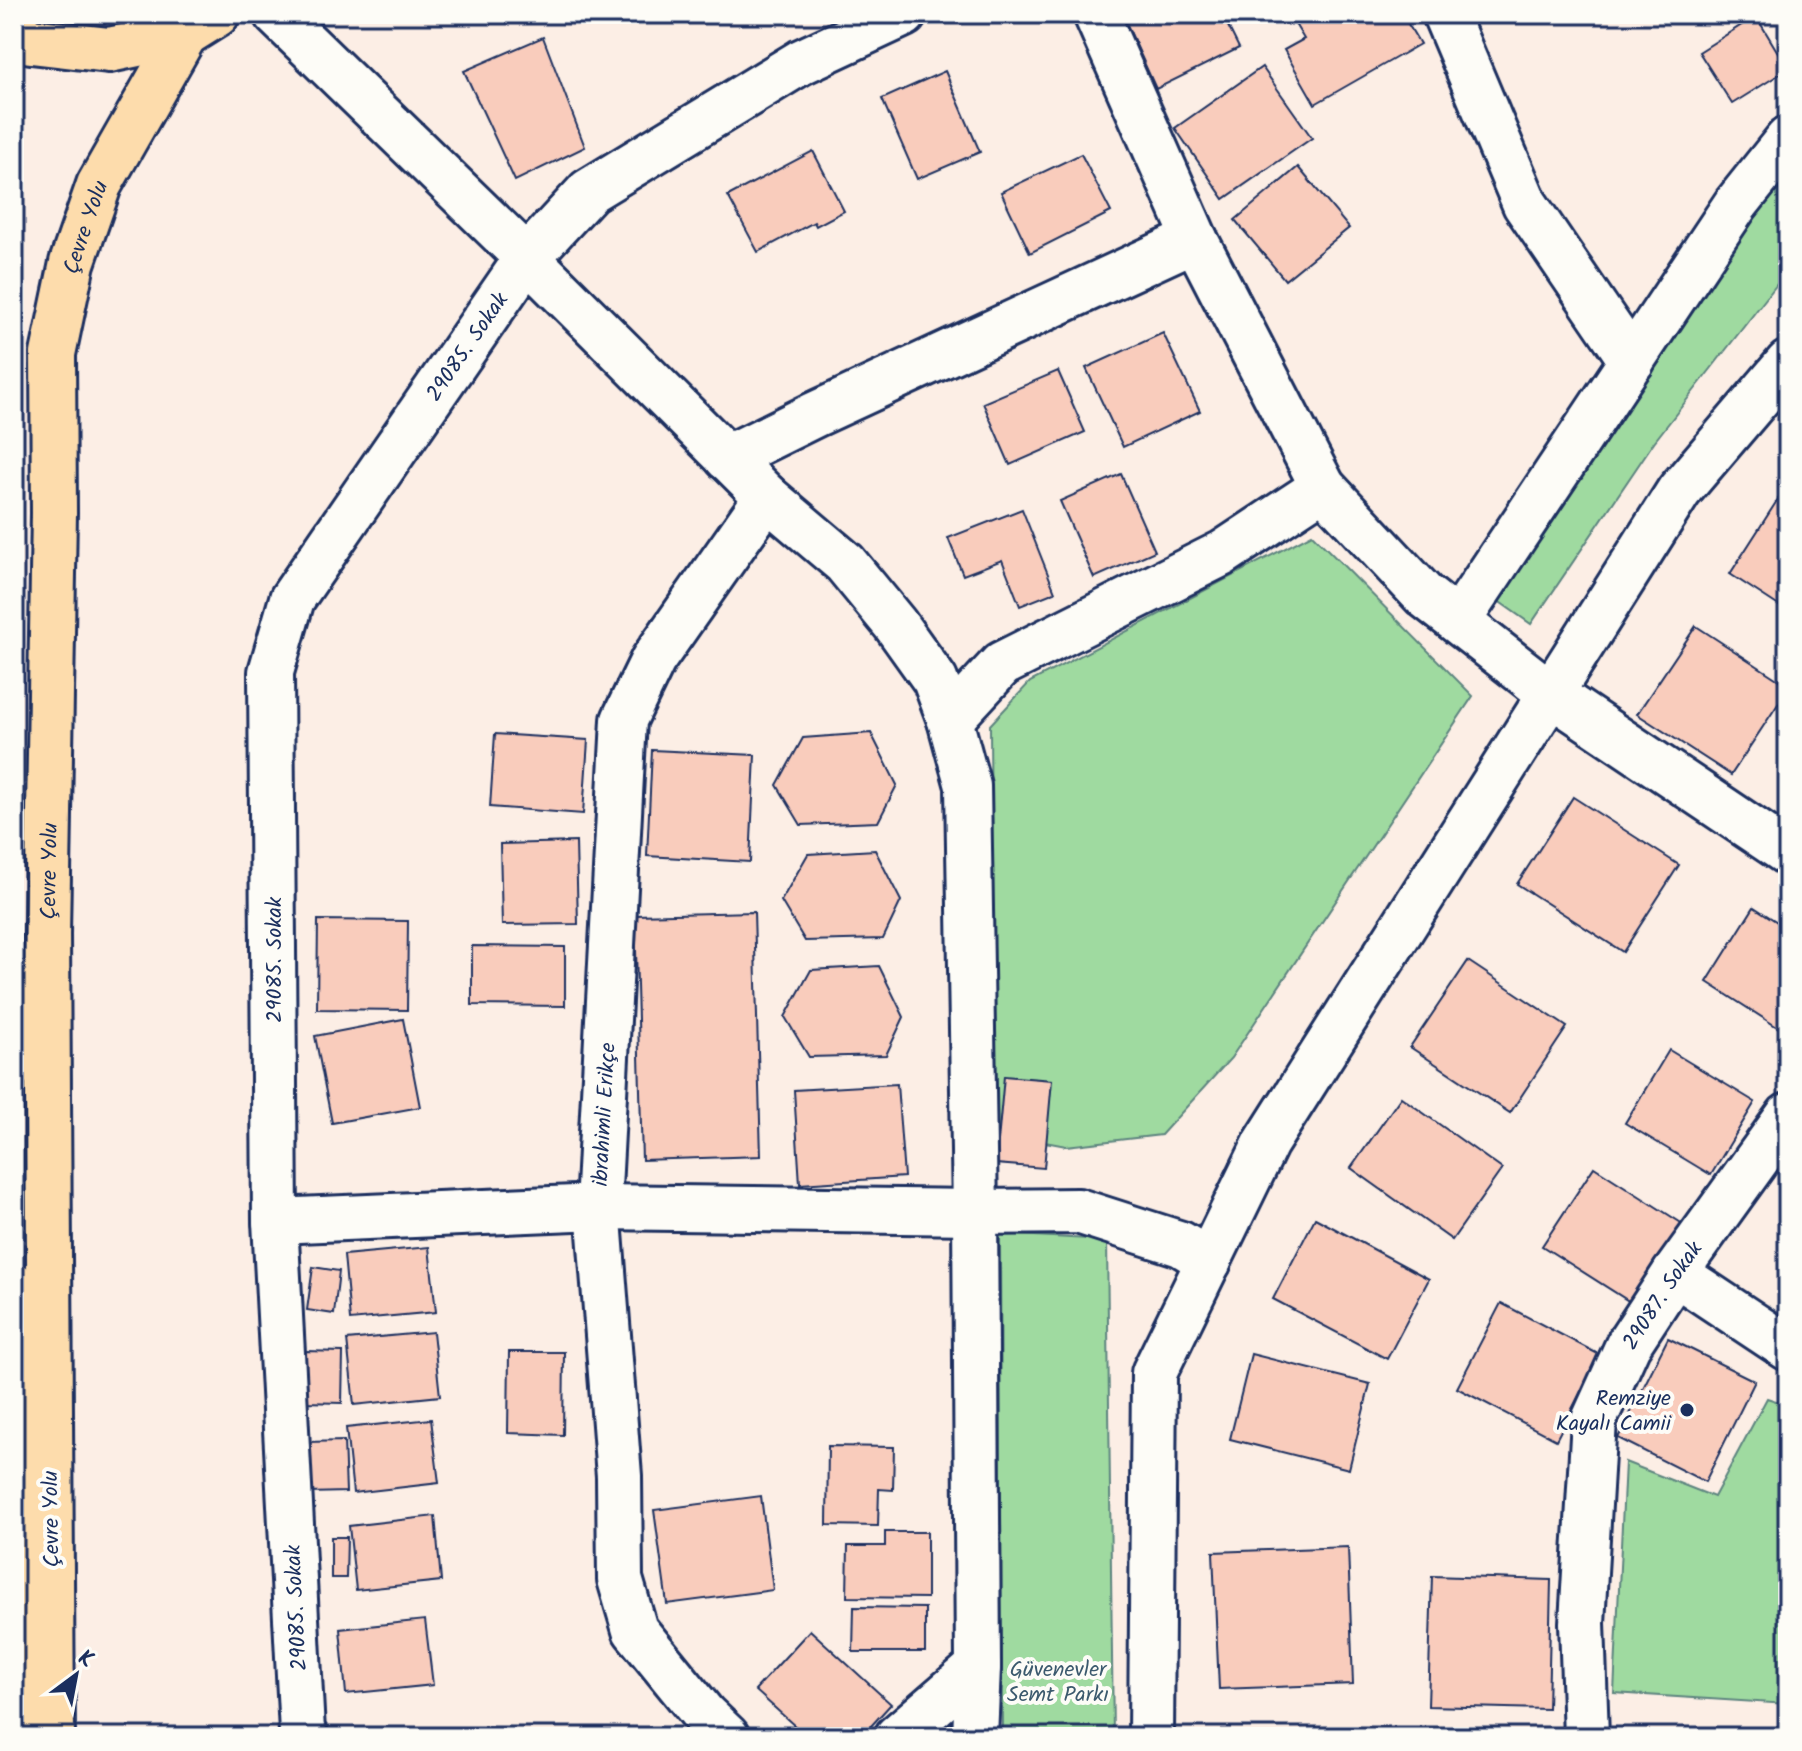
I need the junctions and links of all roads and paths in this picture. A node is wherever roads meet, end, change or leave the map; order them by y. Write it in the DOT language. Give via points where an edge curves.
graph roads {
  1 [pos="276,14"];
  2 [pos="904,14"];
  3 [pos="1096,14"];
  4 [pos="1445,14"];
  5 [pos="201,24"];
  6 [pos="14,33"];
  7 [pos="1788,139"];
  8 [pos="1195,239"];
  9 [pos="527,258"];
  10 [pos="1632,361"];
  11 [pos="1788,363"];
  12 [pos="727,458"];
  13 [pos="1323,487"];
  14 [pos="767,497"];
  15 [pos="1458,621"];
  16 [pos="1551,694"];
  17 [pos="950,720"];
  18 [pos="1788,853"];
  19 [pos="47,899"];
  20 [pos="14,1064"];
  21 [pos="1788,1116"];
  22 [pos="598,1207"];
  23 [pos="975,1212"];
  24 [pos="275,1221"];
  25 [pos="1209,1261"];
  26 [pos="1675,1273"];
  27 [pos="14,1286"];
  28 [pos="1788,1348"];
  29 [pos="978,1667"];
  30 [pos="18,1737"];
  31 [pos="52,1737"];
  32 [pos="306,1737"];
  33 [pos="727,1737"];
  34 [pos="897,1737"];
  35 [pos="975,1737"];
  36 [pos="1151,1737"];
  37 [pos="1586,1737"];
  1 -- 9 [label="street"];
  2 -- 9 [label="street, 29085. Sokak" via="801,62 589,191"];
  3 -- 8 [label="street"];
  4 -- 10 [label="street" via="1525,204"];
  5 -- 6 [label="main road" via="109,50 31,41"];
  5 -- 19 [label="main road, Çevre Yolu" via="99,185 72,263 53,354"];
  7 -- 10 [label="street" via="1736,204"];
  8 -- 12 [label="street"];
  8 -- 13 [label="street"];
  9 -- 12 [label="street"];
  9 -- 24 [label="street, 29085. Sokak" via="292,599 271,672"];
  10 -- 15 [label="street"];
  11 -- 16 [label="street" via="1679,491"];
  12 -- 14 [label="street"];
  13 -- 15 [label="street" via="1424,595"];
  13 -- 17 [label="street" via="1223,553 1002,664"];
  14 -- 17 [label="street" via="845,563 935,680"];
  14 -- 22 [label="street, ibrahimli Erikçe" via="653,660 624,720"];
  15 -- 16 [label="street"];
  16 -- 18 [label="street"];
  16 -- 25 [label="street" via="1266,1143"];
  17 -- 23 [label="street" via="968,786"];
  19 -- 20 [label="main road"];
  19 -- 31 [label="main road, Çevre Yolu"];
  21 -- 26 [label="street, 29087. Sokak"];
  22 -- 23 [label="street"];
  22 -- 24 [label="street"];
  22 -- 33 [label="street, ibrahimli Erikçe" via="619,1476 620,1579 635,1630"];
  23 -- 25 [label="street" via="1078,1211 1181,1244"];
  23 -- 29 [label="street"];
  24 -- 32 [label="street, 29085. Sokak"];
  25 -- 36 [label="street" via="1154,1373"];
  26 -- 28 [label="street"];
  26 -- 37 [label="street, 29087. Sokak" via="1628,1345 1594,1420 1582,1623"];
  27 -- 30 [label="main road"];
  29 -- 34 [label="street"];
  29 -- 35 [label="street"];
}
